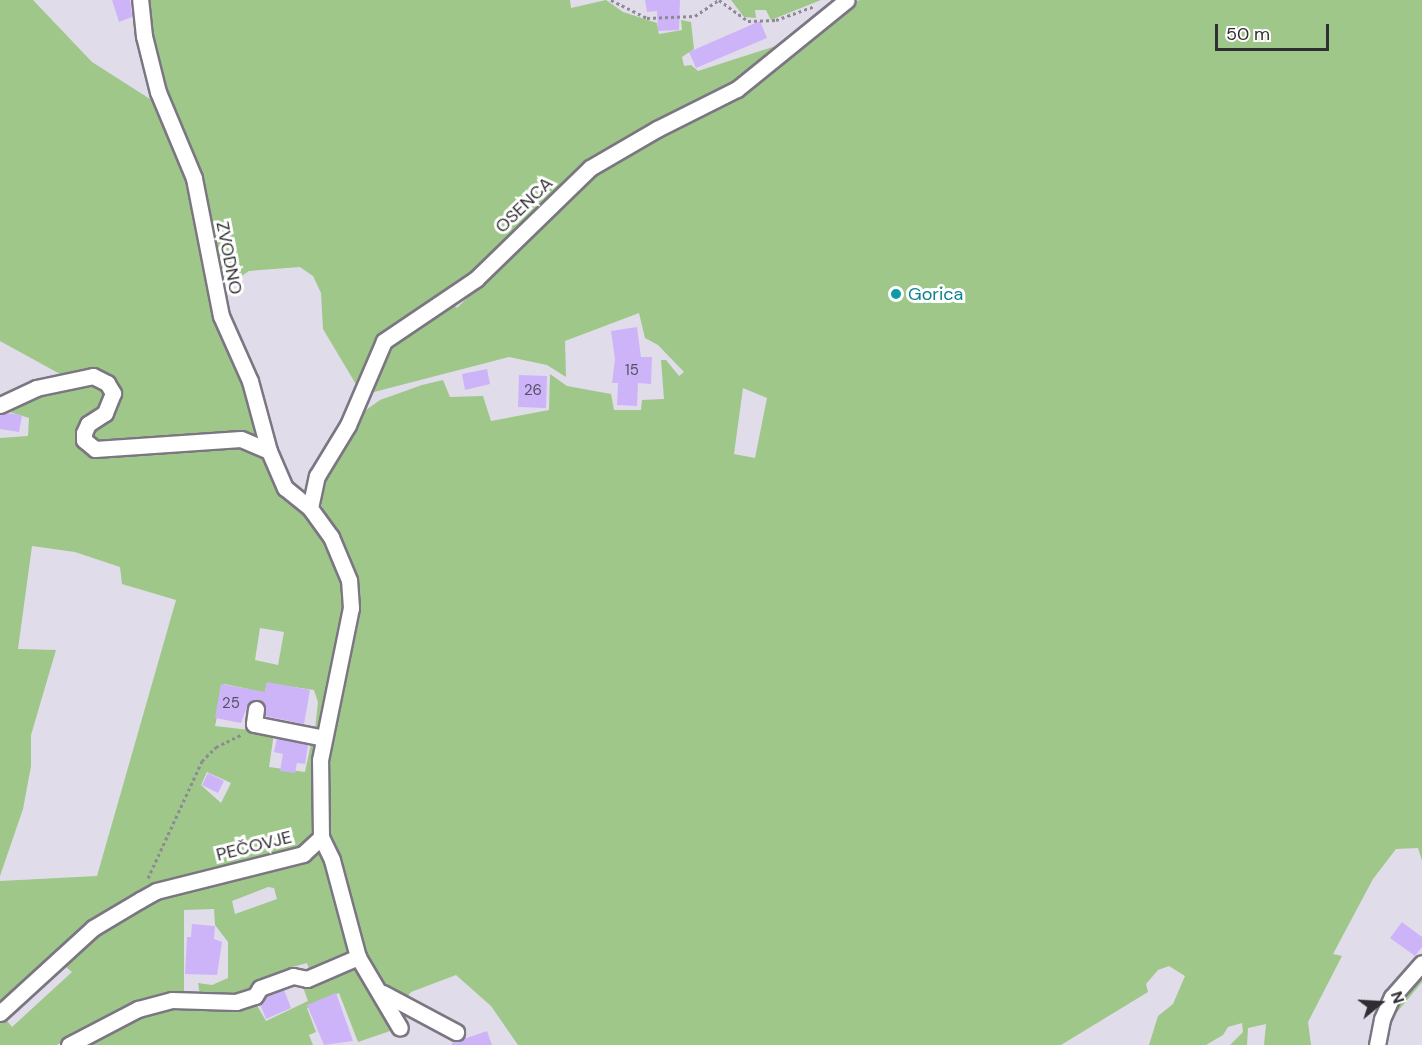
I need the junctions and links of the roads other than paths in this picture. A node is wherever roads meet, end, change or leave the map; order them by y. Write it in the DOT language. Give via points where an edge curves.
graph roads {
  1 [pos="140,0"];
  2 [pos="847,0"];
  3 [pos="0,405"];
  4 [pos="269,451"];
  5 [pos="310,508"];
  6 [pos="256,710"];
  7 [pos="324,738"];
  8 [pos="321,837"];
  9 [pos="358,957"];
  10 [pos="1422,963"];
  11 [pos="378,990"];
  12 [pos="0,1013"];
  13 [pos="400,1028"];
  14 [pos="456,1032"];
  15 [pos="69,1045"];
  16 [pos="1377,1045"];
  1 -- 4 [label="street, ZVODNO" via="158,92 194,178 221,316 249,381"];
  2 -- 5 [label="street, OSENCA" via="737,89 590,168 476,279 384,341 348,425 317,476"];
  3 -- 4 [label="street" via="36,388 93,376 107,383 114,393 105,413 88,424 84,432 84,440 94,449 242,439"];
  4 -- 5 [label="street, ZVODNO" via="285,488"];
  5 -- 7 [label="street" via="341,555 349,580 351,608"];
  6 -- 7 [label="street" via="254,724"];
  7 -- 8 [label="street" via="320,760"];
  8 -- 9 [label="street" via="332,860"];
  8 -- 12 [label="street, PEČOVJE" via="303,854 156,891 93,928"];
  9 -- 11 [label="street"];
  9 -- 15 [label="street" via="307,979 293,976 260,988 255,996 236,1002 172,1000 138,1009"];
  10 -- 16 [label="street" via="1392,996"];
  11 -- 13 [label="street"];
  11 -- 14 [label="street"];
}
